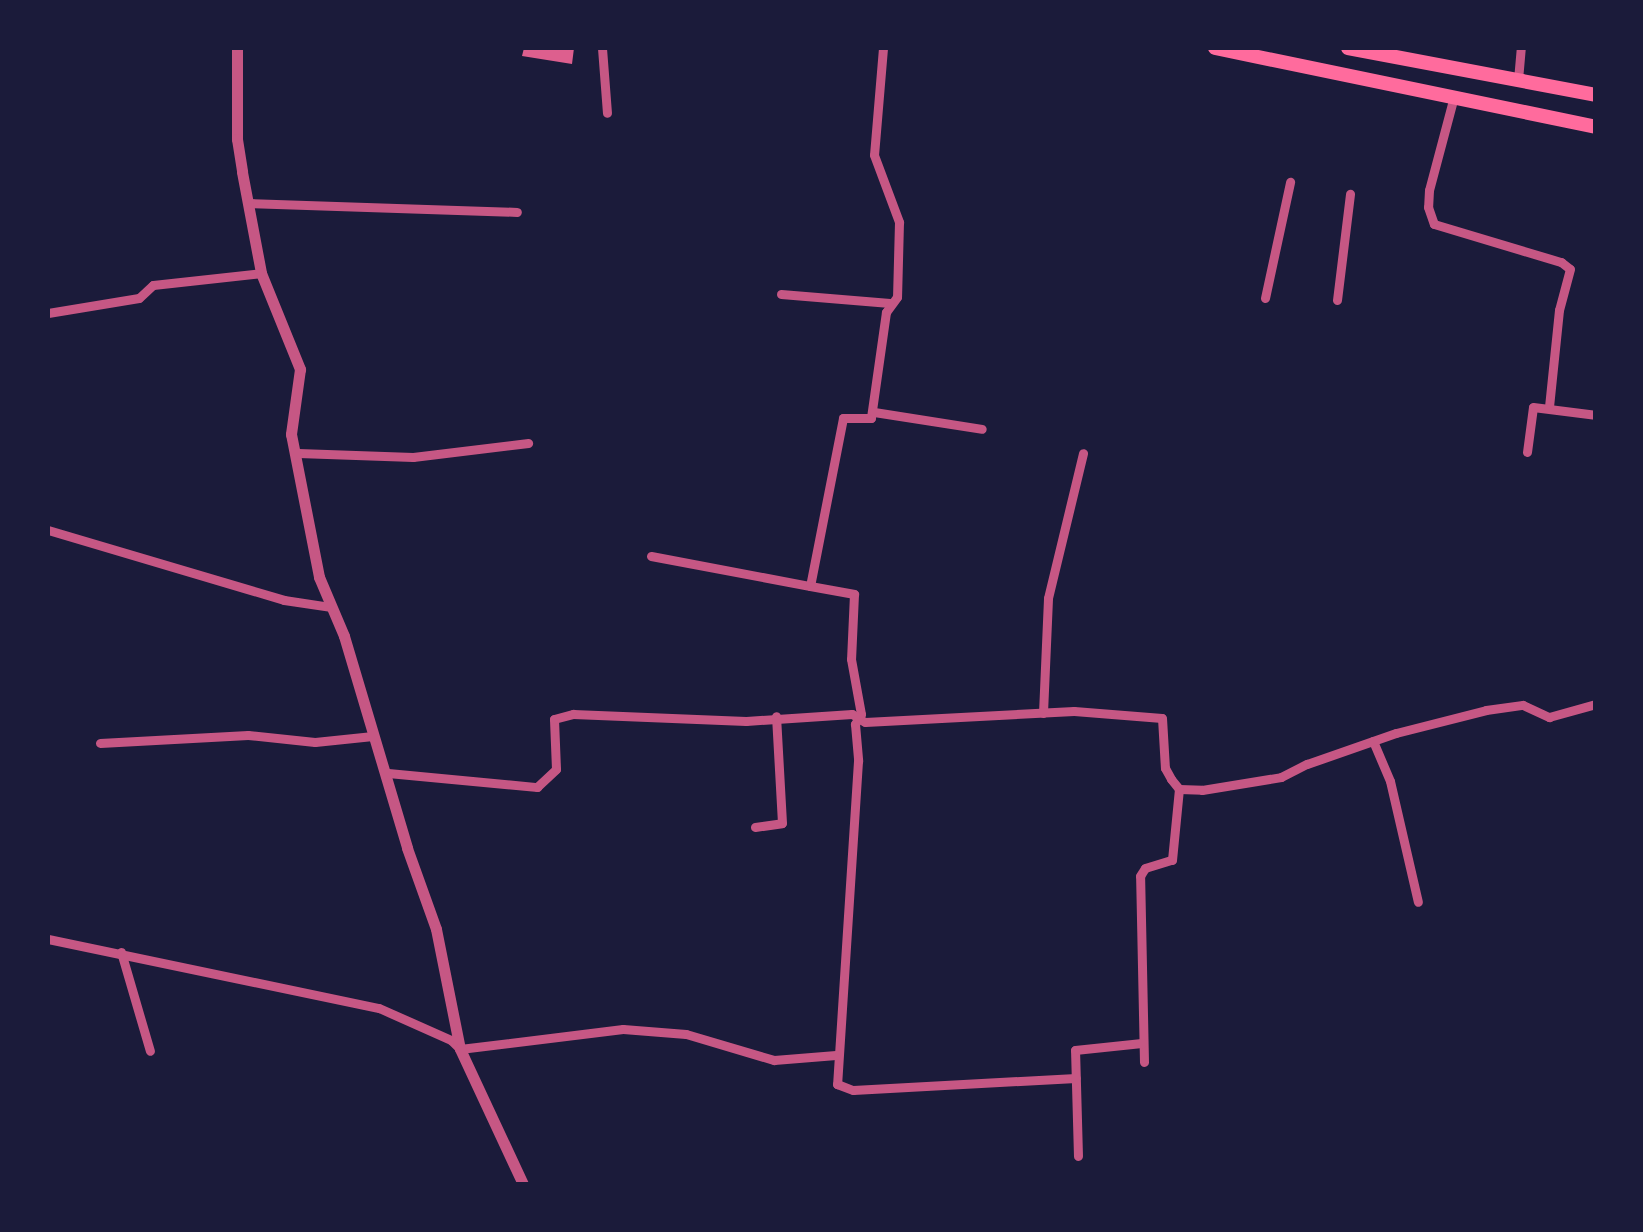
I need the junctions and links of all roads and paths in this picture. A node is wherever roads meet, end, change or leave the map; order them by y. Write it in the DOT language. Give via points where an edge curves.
graph roads {
  1 [pos="238,48"];
  2 [pos="602,48"];
  3 [pos="883,48"];
  4 [pos="1215,48"];
  5 [pos="1348,48"];
  6 [pos="1521,48"];
  7 [pos="1518,80"];
  8 [pos="1596,95"];
  9 [pos="1453,100"];
  10 [pos="607,113"];
  11 [pos="1596,126"];
  12 [pos="1290,182"];
  13 [pos="1350,194"];
  14 [pos="249,203"];
  15 [pos="517,212"];
  16 [pos="261,273"];
  17 [pos="780,294"];
  18 [pos="1264,298"];
  19 [pos="1338,300"];
  20 [pos="890,303"];
  21 [pos="48,312"];
  22 [pos="1549,407"];
  23 [pos="874,412"];
  24 [pos="1596,415"];
  25 [pos="982,429"];
  26 [pos="528,443"];
  27 [pos="298,452"];
  28 [pos="1527,452"];
  29 [pos="1084,453"];
  30 [pos="48,530"];
  31 [pos="650,556"];
  32 [pos="810,586"];
  33 [pos="331,608"];
  34 [pos="1596,704"];
  35 [pos="1044,713"];
  36 [pos="776,716"];
  37 [pos="859,720"];
  38 [pos="373,736"];
  39 [pos="1374,741"];
  40 [pos="100,743"];
  41 [pos="388,773"];
  42 [pos="1180,789"];
  43 [pos="754,827"];
  44 [pos="1418,902"];
  45 [pos="48,940"];
  46 [pos="122,952"];
  47 [pos="1142,1042"];
  48 [pos="460,1049"];
  49 [pos="150,1051"];
  50 [pos="836,1055"];
  51 [pos="1144,1062"];
  52 [pos="1076,1078"];
  53 [pos="1078,1156"];
  54 [pos="522,1184"];
  1 -- 14 [label="street" via="237,138"];
  2 -- 10 [label="street"];
  3 -- 20 [label="street" via="874,155 899,222 897,297"];
  4 -- 9 [label="main road"];
  5 -- 7 [label="main road"];
  6 -- 7 [label="street"];
  7 -- 8 [label="main road"];
  9 -- 11 [label="main road"];
  9 -- 22 [label="street" via="1430,190 1434,224 1570,269"];
  12 -- 18 [label="street"];
  13 -- 19 [label="street"];
  14 -- 15 [label="street"];
  14 -- 16 [label="street"];
  16 -- 21 [label="street" via="153,285 139,298"];
  16 -- 27 [label="street" via="300,369 291,434"];
  17 -- 20 [label="street"];
  20 -- 23 [label="street"];
  22 -- 24 [label="street"];
  22 -- 28 [label="street" via="1532,410"];
  23 -- 25 [label="street"];
  23 -- 32 [label="street" via="872,418 843,418"];
  26 -- 27 [label="street" via="413,457"];
  27 -- 33 [label="street" via="310,542"];
  29 -- 35 [label="street" via="1048,598"];
  30 -- 33 [label="street"];
  31 -- 32 [label="street"];
  32 -- 37 [label="street" via="854,594"];
  33 -- 38 [label="street"];
  34 -- 39 [label="street" via="1549,717 1511,705"];
  35 -- 37 [label="street"];
  35 -- 42 [label="street" via="1162,718 1165,768"];
  36 -- 37 [label="street" via="852,714"];
  36 -- 41 [label="street" via="556,718 556,769 538,787"];
  36 -- 43 [label="street" via="782,822"];
  37 -- 50 [label="street"];
  38 -- 40 [label="street"];
  38 -- 41 [label="street"];
  39 -- 42 [label="street" via="1280,777 1222,789"];
  39 -- 44 [label="street"];
  41 -- 48 [label="street" via="436,929"];
  42 -- 47 [label="street" via="1172,860 1140,876"];
  45 -- 46 [label="street"];
  46 -- 48 [label="street" via="379,1008"];
  46 -- 49 [label="street"];
  47 -- 51 [label="street"];
  47 -- 52 [label="street" via="1078,1048"];
  48 -- 50 [label="street" via="623,1029 686,1034 774,1060"];
  48 -- 54 [label="street"];
  50 -- 52 [label="street" via="842,1090"];
  52 -- 53 [label="street"];
}
